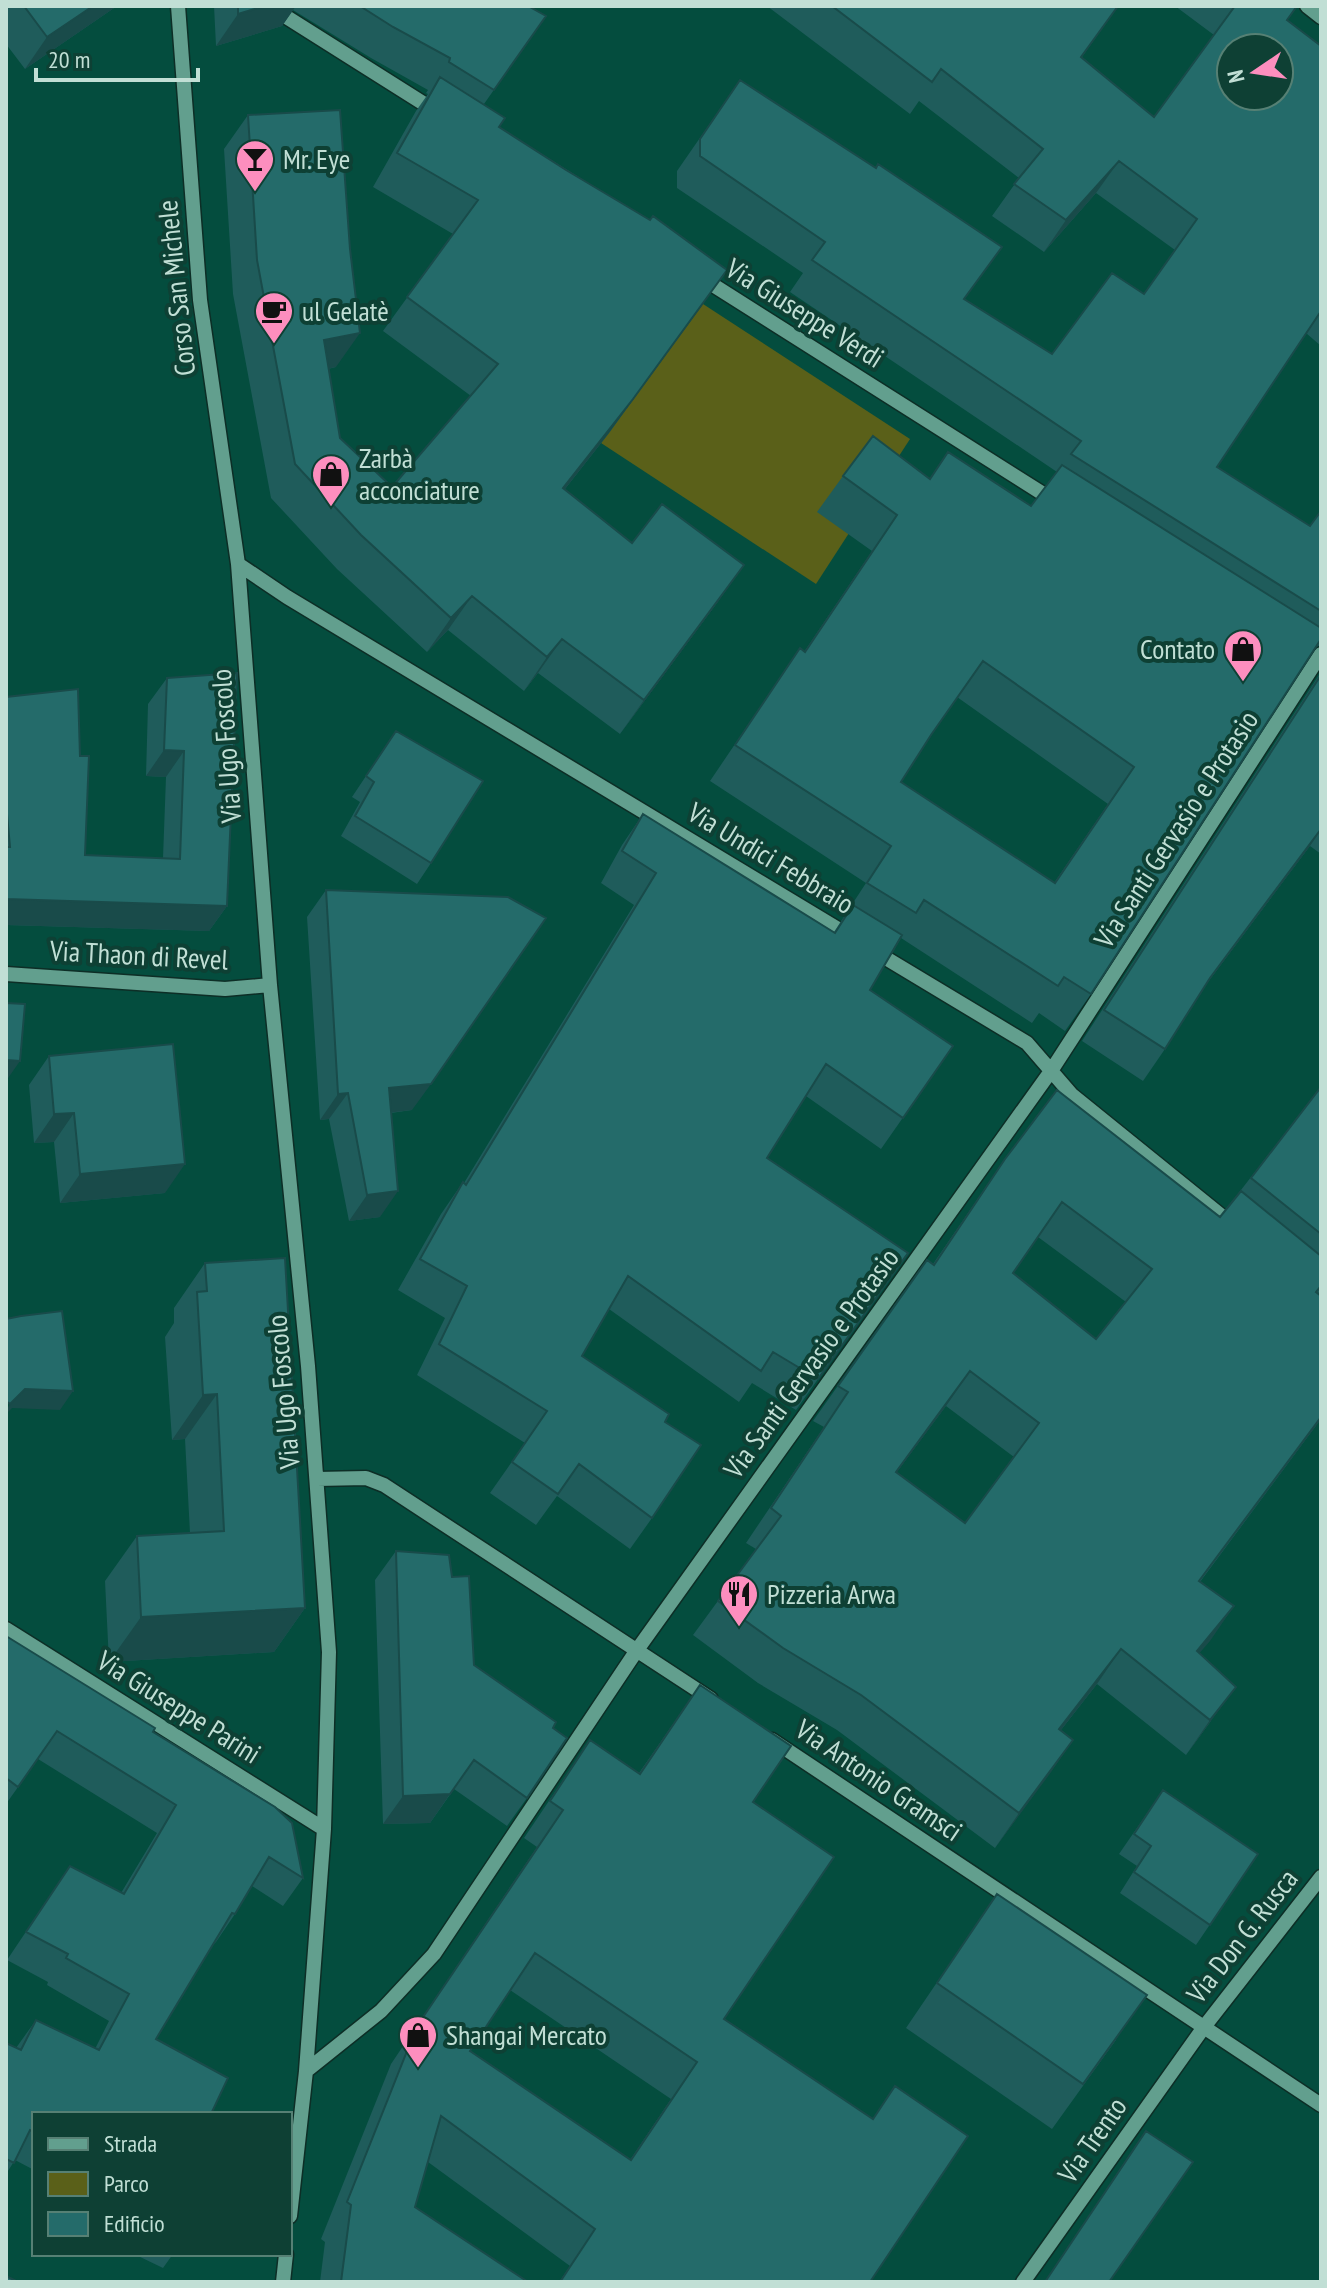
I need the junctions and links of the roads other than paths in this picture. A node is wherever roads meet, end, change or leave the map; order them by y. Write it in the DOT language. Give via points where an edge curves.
graph roads {
  1 [pos="178,6"];
  2 [pos="269,6"];
  3 [pos="1307,6"];
  4 [pos="1321,17"];
  5 [pos="443,116"];
  6 [pos="684,268"];
  7 [pos="1073,512"];
  8 [pos="238,564"];
  9 [pos="1301,656"];
  10 [pos="1318,659"];
  11 [pos="6,974"];
  12 [pos="270,985"];
  13 [pos="1051,1071"];
  14 [pos="1250,1239"];
  15 [pos="317,1479"];
  16 [pos="6,1629"];
  17 [pos="637,1650"];
  18 [pos="725,1709"];
  19 [pos="765,1735"];
  20 [pos="324,1829"];
  21 [pos="1321,1877"];
  22 [pos="1204,2027"];
  23 [pos="306,2071"];
  24 [pos="1321,2105"];
  25 [pos="292,2198"];
  26 [pos="286,2256"];
  27 [pos="283,2282"];
  28 [pos="1023,2282"];
  1 -- 8 [label="street, Corso San Michele" via="200,300"];
  2 -- 5 [label="street"];
  3 -- 4 [label="street"];
  6 -- 7 [label="street, Via Giuseppe Verdi"];
  8 -- 12 [label="street, Via Ugo Foscolo"];
  8 -- 13 [label="street, Via Undici Febbraio" via="1027,1043"];
  9 -- 10 [label="street"];
  10 -- 13 [label="street, Via Santi Gervasio e Protasio"];
  11 -- 12 [label="street, Via Thaon di Revel" via="225,989"];
  12 -- 15 [label="street, Via Ugo Foscolo"];
  13 -- 14 [label="street, Via Undici Febbraio" via="1072,1095"];
  13 -- 17 [label="street, Via Santi Gervasio e Protasio"];
  15 -- 17 [label="street" via="366,1478 384,1485"];
  15 -- 20 [label="street, Via Ugo Foscolo" via="329,1652"];
  16 -- 20 [label="street, Via Giuseppe Parini"];
  17 -- 18 [label="street"];
  17 -- 23 [label="street, Via Santi Gervasio e Protasio" via="434,1954 381,2011"];
  19 -- 22 [label="street, Via Antonio Gramsci"];
  20 -- 23 [label="street, Via Ugo Foscolo"];
  21 -- 22 [label="street, Via Don G. Rusca"];
  22 -- 24 [label="street, Via Antonio Gramsci"];
  22 -- 28 [label="street, Via Trento"];
  23 -- 25 [label="street, Via Ugo Foscolo"];
  26 -- 27 [label="street"];
}
